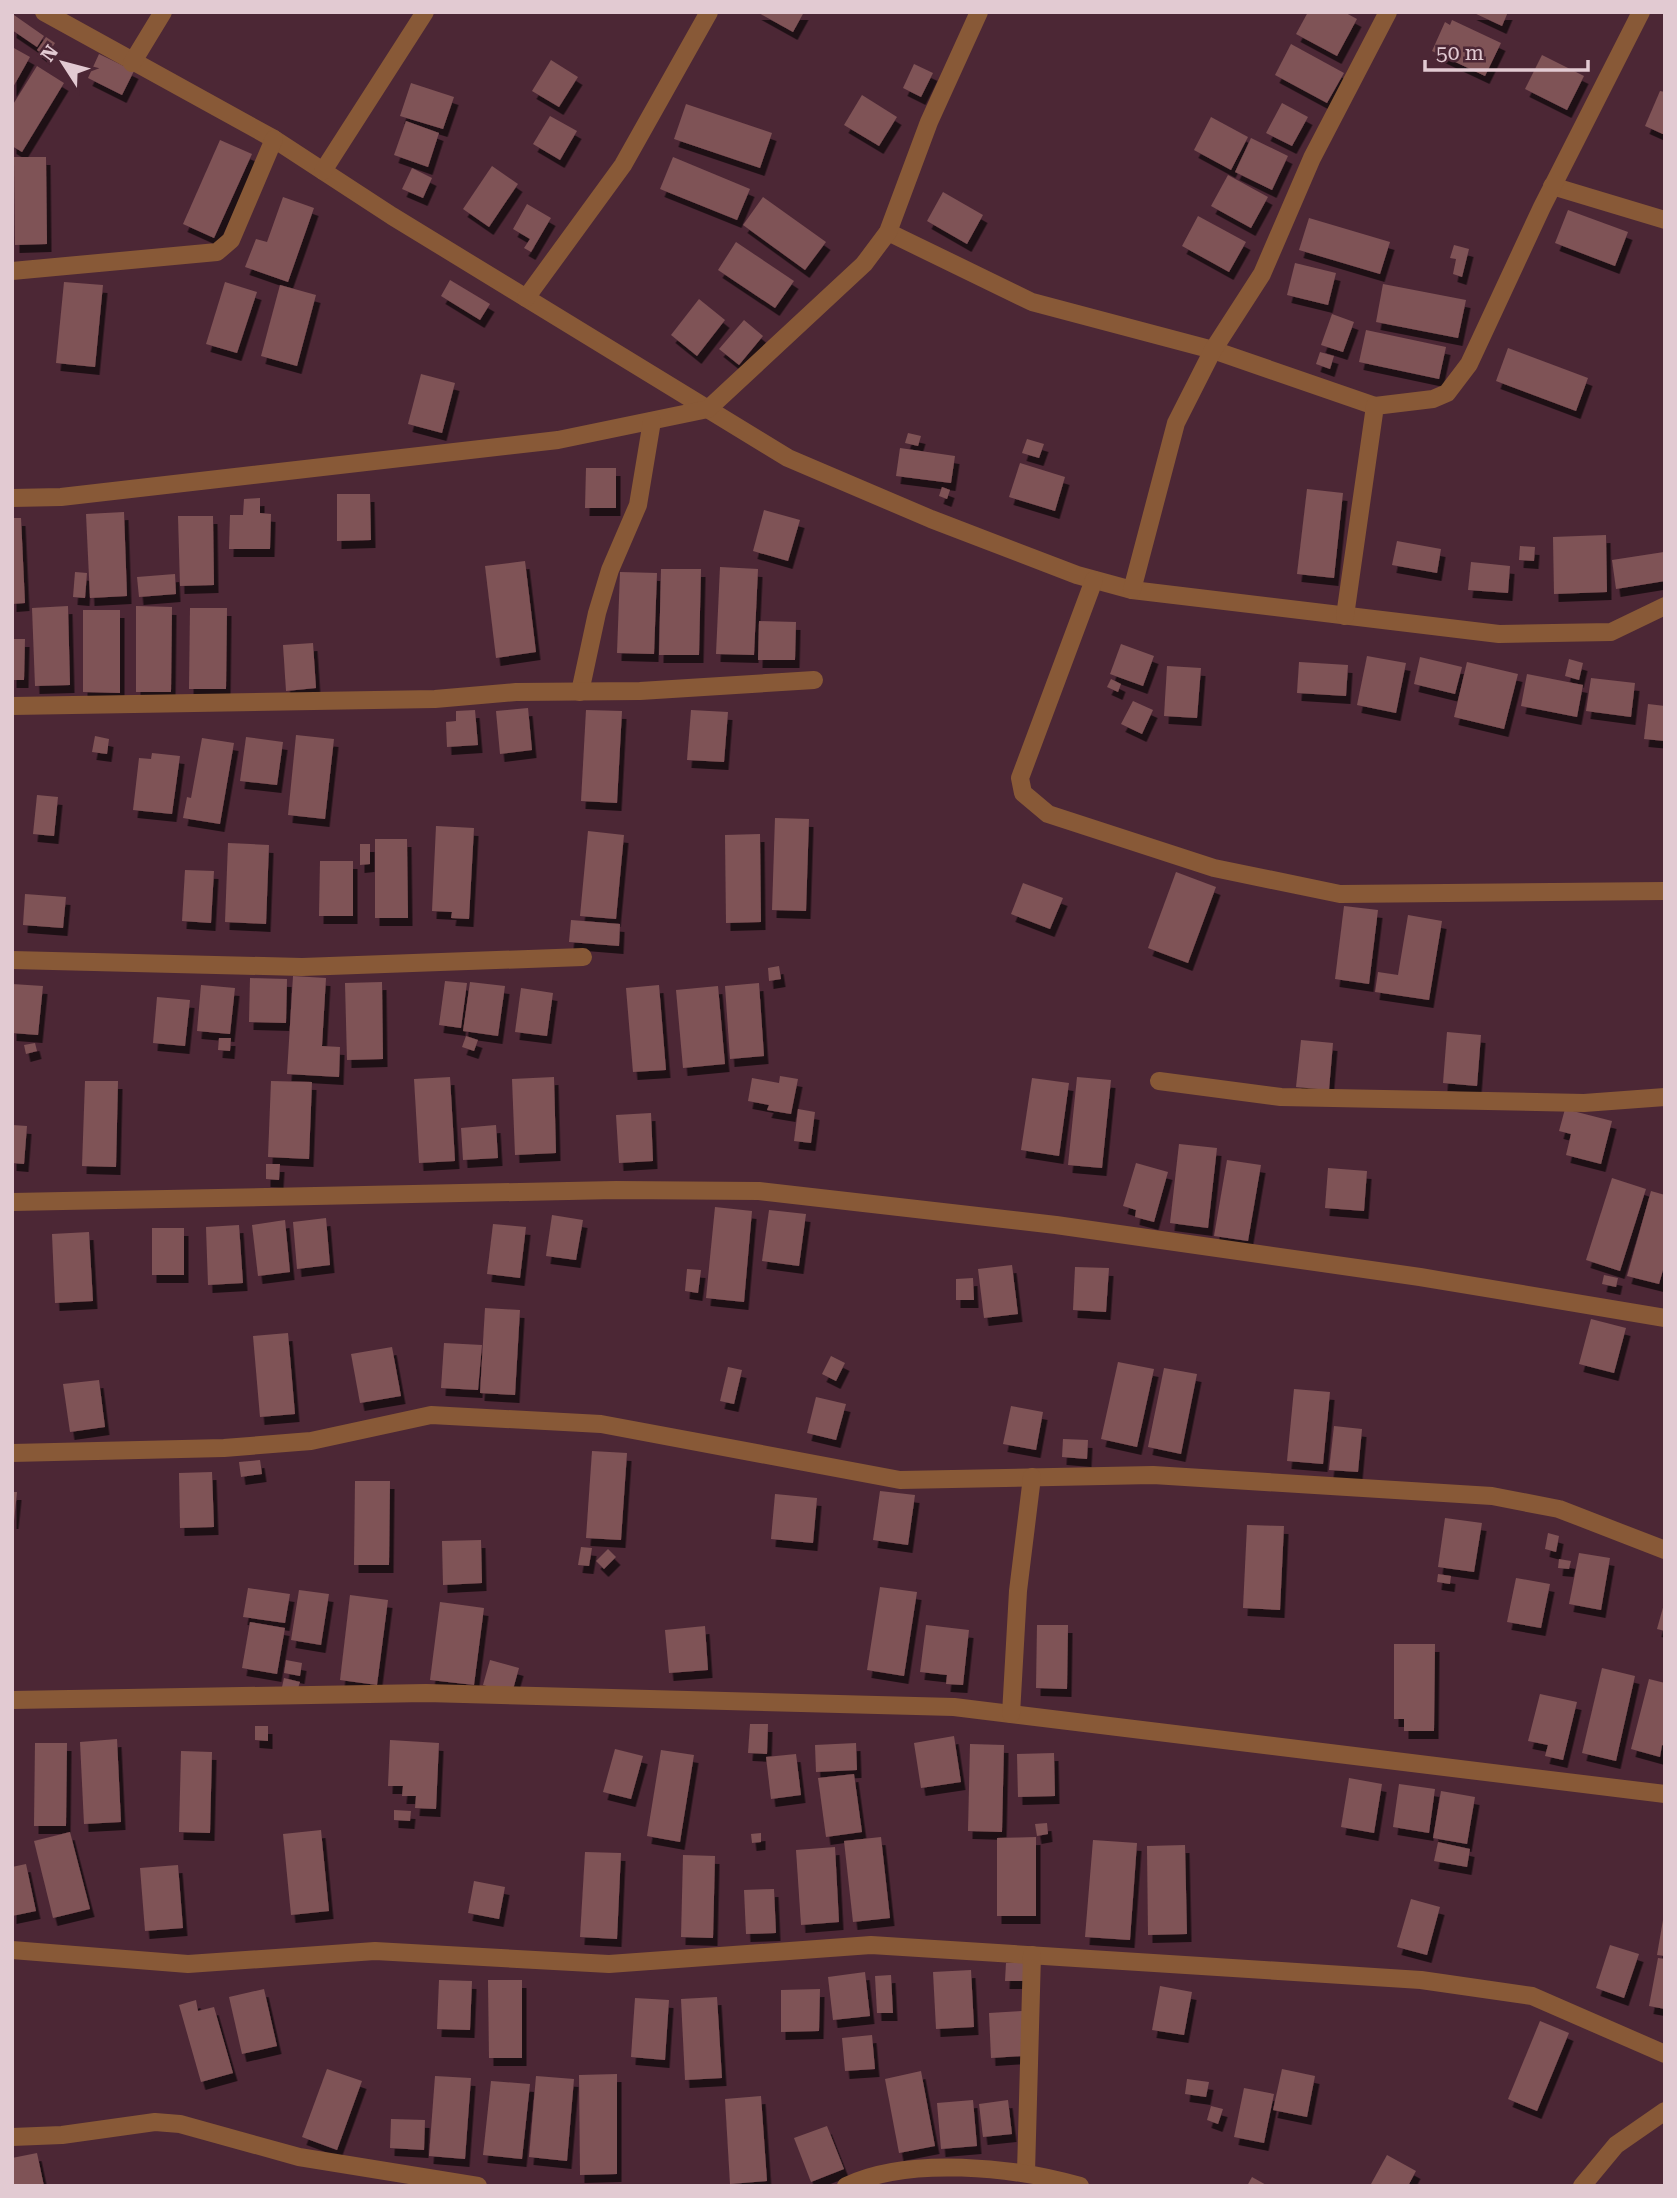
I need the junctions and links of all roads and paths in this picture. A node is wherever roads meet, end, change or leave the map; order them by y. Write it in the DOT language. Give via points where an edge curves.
graph roads {
  1 [pos="44,12"];
  2 [pos="163,12"];
  3 [pos="425,12"];
  4 [pos="709,12"];
  5 [pos="979,12"];
  6 [pos="1388,12"];
  7 [pos="1641,12"];
  8 [pos="132,63"];
  9 [pos="274,139"];
  10 [pos="323,171"];
  11 [pos="1552,187"];
  12 [pos="1665,220"];
  13 [pos="888,232"];
  14 [pos="12,271"];
  15 [pos="526,298"];
  16 [pos="1213,350"];
  17 [pos="1376,406"];
  18 [pos="708,409"];
  19 [pos="652,421"];
  20 [pos="12,498"];
  21 [pos="1094,580"];
  22 [pos="1132,590"];
  23 [pos="1665,606"];
  24 [pos="1345,616"];
  25 [pos="814,680"];
  26 [pos="580,692"];
  27 [pos="12,706"];
  28 [pos="1665,891"];
  29 [pos="583,957"];
  30 [pos="12,961"];
  31 [pos="1159,1082"];
  32 [pos="1665,1097"];
  33 [pos="12,1202"];
  34 [pos="1665,1318"];
  35 [pos="12,1453"];
  36 [pos="1032,1477"];
  37 [pos="1665,1550"];
  38 [pos="12,1700"];
  39 [pos="1012,1714"];
  40 [pos="1665,1794"];
  41 [pos="12,1950"];
  42 [pos="1032,1955"];
  43 [pos="1665,2054"];
  44 [pos="1665,2111"];
  45 [pos="12,2137"];
  46 [pos="1026,2172"];
  47 [pos="921,2178"];
  48 [pos="478,2186"];
  49 [pos="846,2186"];
  50 [pos="1080,2186"];
  51 [pos="1582,2186"];
  1 -- 8 [label="street"];
  2 -- 8 [label="street"];
  3 -- 10 [label="street"];
  4 -- 15 [label="street" via="623,165"];
  5 -- 13 [label="street" via="929,122"];
  6 -- 16 [label="street" via="1312,158 1262,274"];
  7 -- 11 [label="street"];
  8 -- 9 [label="street"];
  9 -- 10 [label="street"];
  9 -- 14 [label="street" via="231,240 217,252"];
  10 -- 15 [label="street"];
  11 -- 12 [label="street"];
  11 -- 17 [label="street" via="1469,364 1447,393"];
  13 -- 16 [label="street" via="1032,302"];
  13 -- 18 [label="street" via="864,264"];
  15 -- 18 [label="street"];
  16 -- 17 [label="street"];
  16 -- 22 [label="street" via="1176,423"];
  17 -- 24 [label="street"];
  18 -- 19 [label="street"];
  18 -- 21 [label="street" via="788,458 931,519"];
  19 -- 20 [label="street" via="558,440 61,497"];
  19 -- 26 [label="street" via="638,505 600,603"];
  21 -- 22 [label="street"];
  21 -- 28 [label="street" via="1020,779 1023,793 1048,814 1214,868 1340,894"];
  22 -- 24 [label="street"];
  23 -- 24 [label="street" via="1611,632 1499,634"];
  25 -- 26 [label="street"];
  26 -- 27 [label="street"];
  29 -- 30 [label="street" via="302,967"];
  31 -- 32 [label="street" via="1281,1097 1584,1103"];
  33 -- 34 [label="street" via="759,1191 1056,1225 1420,1277"];
  35 -- 36 [label="street" via="224,1448 310,1441 430,1415 601,1424 900,1480"];
  36 -- 37 [label="street" via="1153,1475 1492,1496 1559,1509"];
  36 -- 39 [label="street" via="1018,1591"];
  38 -- 39 [label="street" via="426,1693 954,1707"];
  39 -- 40 [label="street"];
  41 -- 42 [label="street" via="188,1964 375,1951 609,1964 871,1944"];
  42 -- 43 [label="street" via="1421,1980 1532,1996"];
  42 -- 46 [label="street"];
  44 -- 51 [label="street" via="1616,2145"];
  45 -- 48 [label="street" via="155,2122 180,2124 299,2157"];
  46 -- 47 [label="street" via="1000,2168"];
  46 -- 50 [label="street"];
  47 -- 49 [label="street" via="897,2171"];
}
